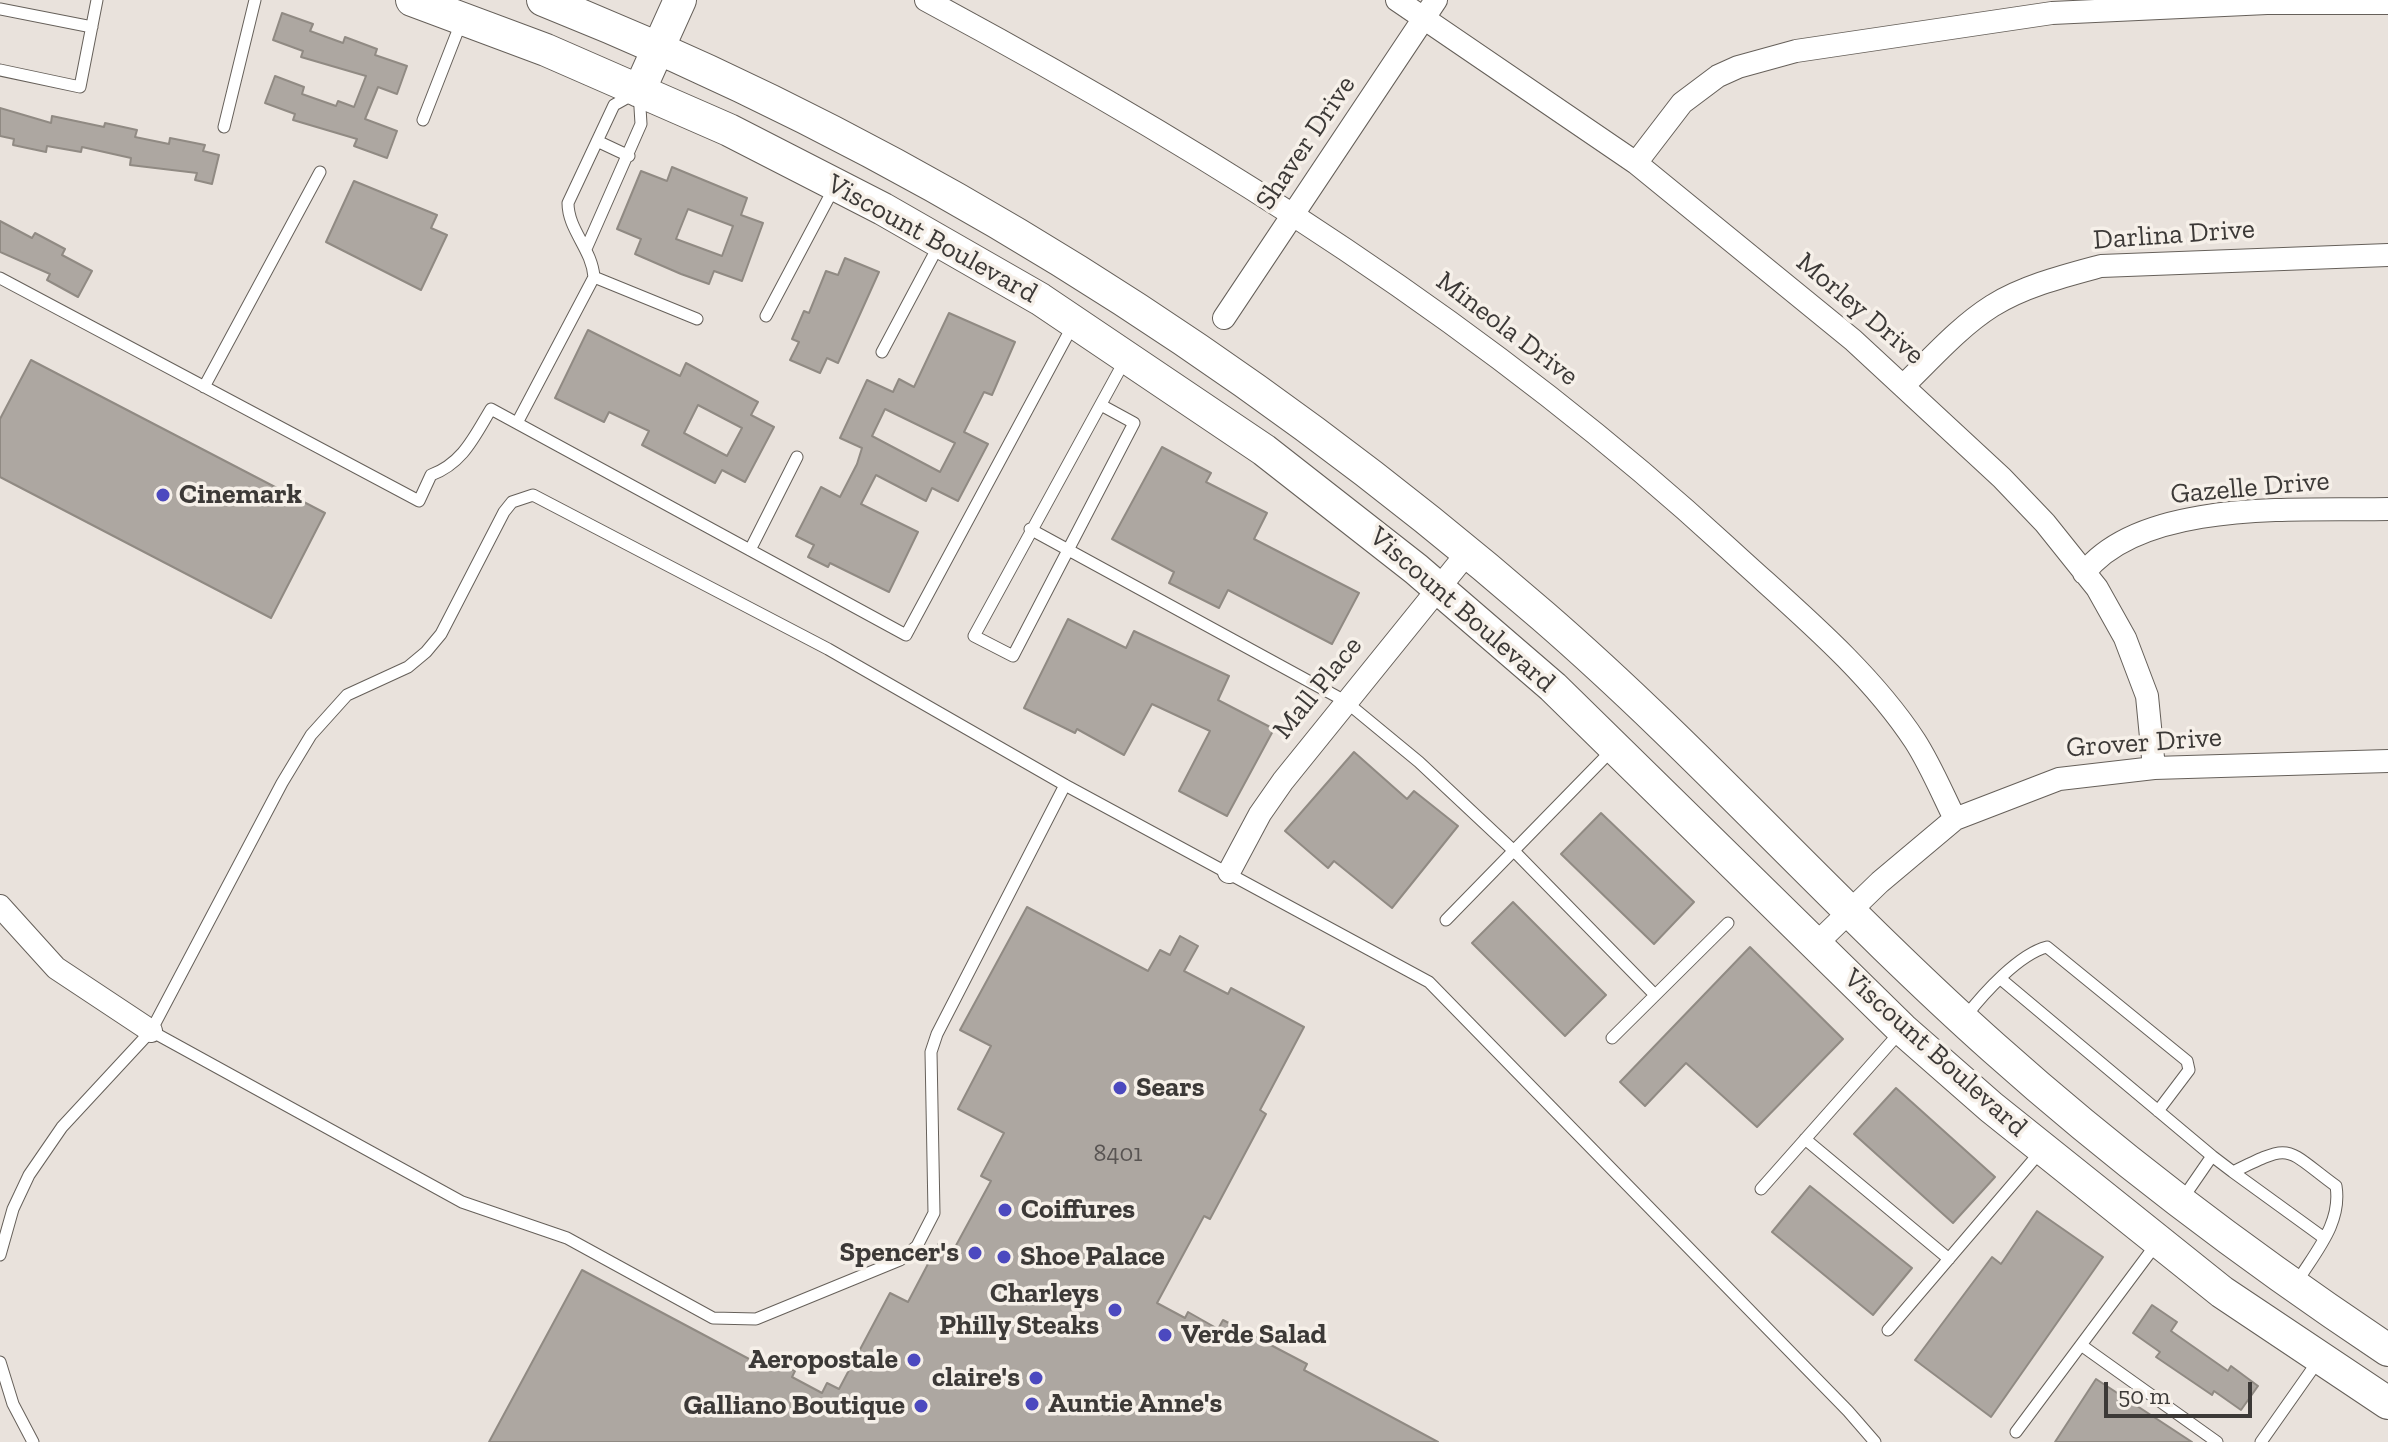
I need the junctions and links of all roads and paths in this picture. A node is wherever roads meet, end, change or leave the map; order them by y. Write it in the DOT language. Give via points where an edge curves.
graph roads {
  1 [pos="97,0"];
  2 [pos="255,0"];
  3 [pos="412,0"];
  4 [pos="543,0"];
  5 [pos="680,0"];
  6 [pos="926,0"];
  7 [pos="1397,0"];
  8 [pos="2388,3"];
  9 [pos="0,9"];
  10 [pos="1430,9"];
  11 [pos="462,18"];
  12 [pos="92,27"];
  13 [pos="659,48"];
  14 [pos="0,70"];
  15 [pos="639,91"];
  16 [pos="423,120"];
  17 [pos="224,127"];
  18 [pos="597,141"];
  19 [pos="629,156"];
  20 [pos="1636,163"];
  21 [pos="320,172"];
  22 [pos="835,185"];
  23 [pos="1295,214"];
  24 [pos="941,242"];
  25 [pos="586,249"];
  26 [pos="2388,255"];
  27 [pos="594,277"];
  28 [pos="0,278"];
  29 [pos="766,316"];
  30 [pos="1153,317"];
  31 [pos="1224,318"];
  32 [pos="697,319"];
  33 [pos="1075,321"];
  34 [pos="882,352"];
  35 [pos="1127,355"];
  36 [pos="1904,385"];
  37 [pos="204,387"];
  38 [pos="1101,405"];
  39 [pos="517,423"];
  40 [pos="797,457"];
  41 [pos="2388,509"];
  42 [pos="1030,529"];
  43 [pos="1067,549"];
  44 [pos="750,550"];
  45 [pos="1468,552"];
  46 [pos="2084,573"];
  47 [pos="1438,589"];
  48 [pos="1345,701"];
  49 [pos="1616,746"];
  50 [pos="2388,761"];
  51 [pos="2154,768"];
  52 [pos="1065,785"];
  53 [pos="1955,819"];
  54 [pos="1514,851"];
  55 [pos="1229,872"];
  56 [pos="0,906"];
  57 [pos="1849,913"];
  58 [pos="1446,920"];
  59 [pos="1728,923"];
  60 [pos="1816,944"];
  61 [pos="2002,980"];
  62 [pos="1655,995"];
  63 [pos="1963,1020"];
  64 [pos="1902,1029"];
  65 [pos="151,1031"];
  66 [pos="1612,1038"];
  67 [pos="2158,1111"];
  68 [pos="1805,1139"];
  69 [pos="2043,1149"];
  70 [pos="2212,1156"];
  71 [pos="2233,1172"];
  72 [pos="1761,1189"];
  73 [pos="2181,1202"];
  74 [pos="2324,1238"];
  75 [pos="2157,1242"];
  76 [pos="0,1255"];
  77 [pos="1949,1259"];
  78 [pos="2294,1287"];
  79 [pos="1888,1330"];
  80 [pos="2081,1345"];
  81 [pos="2388,1350"];
  82 [pos="2321,1358"];
  83 [pos="1,1367"];
  84 [pos="2388,1403"];
  85 [pos="2016,1432"];
  86 [pos="33,1442"];
  87 [pos="1875,1442"];
  88 [pos="2217,1442"];
  89 [pos="2261,1442"];
  1 -- 12 [label="lane"];
  2 -- 17 [label="lane"];
  3 -- 11 [label="main road, Viscount Boulevard"];
  4 -- 13 [label="main road, Viscount Boulevard"];
  5 -- 13 [label="main road"];
  6 -- 23 [label="street, Mineola Drive" via="1041,62"];
  7 -- 10 [label="street, Morley Drive"];
  8 -- 20 [label="street" via="2052,13 1796,51 1718,76 1675,111"];
  9 -- 12 [label="lane"];
  10 -- 20 [label="street, Morley Drive"];
  10 -- 23 [label="street, Shaver Drive"];
  11 -- 15 [label="main road, Viscount Boulevard"];
  11 -- 16 [label="lane"];
  12 -- 14 [label="lane" via="80,87"];
  13 -- 15 [label="main road"];
  13 -- 30 [label="main road, Viscount Boulevard" via="899,166"];
  15 -- 18 [label="lane" via="614,105"];
  15 -- 19 [label="lane" via="641,124"];
  15 -- 22 [label="main road, Viscount Boulevard"];
  18 -- 19 [label="lane"];
  18 -- 25 [label="lane" via="568,203 568,218"];
  19 -- 25 [label="lane"];
  20 -- 36 [label="street, Morley Drive"];
  21 -- 37 [label="lane"];
  22 -- 24 [label="main road, Viscount Boulevard"];
  22 -- 29 [label="lane"];
  23 -- 31 [label="street, Shaver Drive"];
  23 -- 53 [label="street, Mineola Drive" via="1457,327 1653,479 1885,702 1915,741"];
  24 -- 33 [label="main road, Viscount Boulevard"];
  24 -- 34 [label="lane"];
  25 -- 27 [label="lane"];
  26 -- 36 [label="street, Darlina Drive" via="2101,266 1992,306"];
  27 -- 32 [label="lane"];
  27 -- 39 [label="lane"];
  28 -- 37 [label="lane"];
  30 -- 35 [label="main road"];
  30 -- 45 [label="main road, Viscount Boulevard" via="1285,408"];
  33 -- 35 [label="main road, Viscount Boulevard"];
  33 -- 44 [label="lane" via="906,635"];
  35 -- 38 [label="lane"];
  35 -- 47 [label="main road, Viscount Boulevard" via="1264,450"];
  36 -- 46 [label="street, Morley Drive" via="2045,523"];
  37 -- 39 [label="lane" via="419,501 431,475 462,457 491,409"];
  38 -- 42 [label="lane"];
  38 -- 43 [label="lane" via="1134,423"];
  39 -- 44 [label="lane"];
  40 -- 44 [label="lane"];
  41 -- 46 [label="street, Gazelle Drive" via="2261,512 2166,525 2119,546"];
  42 -- 43 [label="lane"];
  42 -- 43 [label="lane" via="974,636 1013,656"];
  43 -- 48 [label="lane"];
  45 -- 47 [label="street, Mall Place"];
  45 -- 57 [label="main road, Viscount Boulevard" via="1623,688"];
  46 -- 51 [label="street, Morley Drive" via="2139,669"];
  47 -- 48 [label="street, Mall Place"];
  47 -- 49 [label="main road, Viscount Boulevard"];
  48 -- 54 [label="lane"];
  48 -- 55 [label="street, Mall Place" via="1260,814"];
  49 -- 54 [label="lane"];
  49 -- 60 [label="main road, Viscount Boulevard"];
  50 -- 51 [label="street, Grover Drive"];
  51 -- 53 [label="street, Grover Drive" via="2059,779"];
  52 -- 55 [label="lane"];
  52 -- 65 [label="lane" via="828,649 546,499 521,497 504,512 441,634 426,652 408,667 347,695 311,735"];
  52 -- 65 [label="lane" via="931,1052 934,1213 917,1246 900,1260 756,1319 713,1318 567,1238 462,1202"];
  53 -- 57 [label="street, Grover Drive"];
  54 -- 58 [label="lane"];
  54 -- 62 [label="lane"];
  55 -- 87 [label="lane" via="1398,963 1449,999"];
  56 -- 65 [label="street" via="56,968"];
  57 -- 60 [label="street, Grover Drive"];
  57 -- 63 [label="main road, Viscount Boulevard"];
  59 -- 62 [label="lane"];
  60 -- 64 [label="main road, Viscount Boulevard"];
  61 -- 63 [label="lane"];
  61 -- 67 [label="lane"];
  61 -- 67 [label="lane" via="2033,951 2047,947 2187,1061 2189,1070"];
  62 -- 66 [label="lane"];
  63 -- 73 [label="main road, Viscount Boulevard"];
  64 -- 68 [label="lane"];
  64 -- 69 [label="main road, Viscount Boulevard"];
  65 -- 76 [label="lane" via="62,1127 29,1175"];
  67 -- 70 [label="lane"];
  68 -- 72 [label="lane"];
  68 -- 77 [label="lane"];
  69 -- 75 [label="main road, Viscount Boulevard"];
  69 -- 77 [label="lane"];
  70 -- 71 [label="lane"];
  70 -- 73 [label="lane"];
  71 -- 74 [label="lane"];
  71 -- 74 [label="lane" via="2276,1151 2289,1151 2336,1186 2339,1206"];
  73 -- 78 [label="main road, Viscount Boulevard"];
  74 -- 78 [label="lane"];
  75 -- 80 [label="lane"];
  75 -- 82 [label="main road, Viscount Boulevard"];
  77 -- 79 [label="lane"];
  78 -- 81 [label="main road, Viscount Boulevard"];
  80 -- 85 [label="lane"];
  80 -- 88 [label="lane"];
  82 -- 84 [label="main road, Viscount Boulevard"];
  82 -- 89 [label="lane"];
  83 -- 86 [label="lane"];
}
